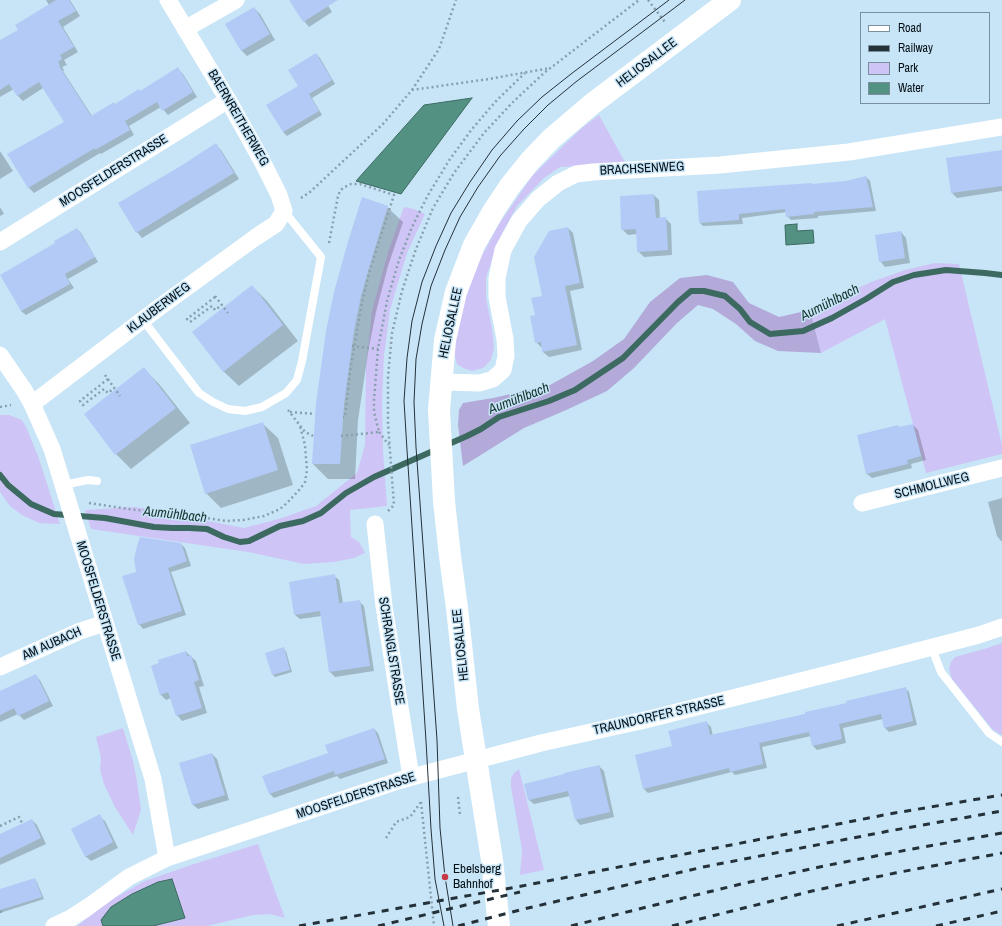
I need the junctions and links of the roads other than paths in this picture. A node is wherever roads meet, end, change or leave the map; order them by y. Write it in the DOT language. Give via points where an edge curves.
graph roads {
  1 [pos="168,0"];
  2 [pos="236,0"];
  3 [pos="730,0"];
  4 [pos="185,29"];
  5 [pos="228,100"];
  6 [pos="1002,127"];
  7 [pos="284,211"];
  8 [pos="0,242"];
  9 [pos="143,320"];
  10 [pos="0,355"];
  11 [pos="441,382"];
  12 [pos="32,404"];
  13 [pos="1002,468"];
  14 [pos="98,481"];
  15 [pos="63,485"];
  16 [pos="862,504"];
  17 [pos="375,524"];
  18 [pos="105,623"];
  19 [pos="1002,627"];
  20 [pos="932,648"];
  21 [pos="0,667"];
  22 [pos="1002,742"];
  23 [pos="477,760"];
  24 [pos="411,777"];
  25 [pos="167,858"];
  26 [pos="54,926"];
  27 [pos="499,926"];
  1 -- 4 [label="street, BAERNREITHERWEG"];
  2 -- 4 [label="street"];
  3 -- 11 [label="street, HELIOSALLEE" via="592,104 551,139 510,186 474,245 456,292 445,340"];
  4 -- 5 [label="street, BAERNREITHERWEG"];
  5 -- 7 [label="street, BAERNREITHERWEG" via="262,161"];
  5 -- 8 [label="street, MOOSFELDERSTRASSE"];
  6 -- 11 [label="street, BRACHSENWEG" via="849,152 576,174 558,183 538,199 519,221 503,250 496,298 506,350 503,370 493,379 480,384"];
  7 -- 9 [label="street, KLAUBERWEG" via="276,224"];
  7 -- 9 [label="lane" via="320,257 302,361 296,380 286,393 262,407 245,411 213,402 199,393"];
  9 -- 12 [label="street, KLAUBERWEG"];
  10 -- 12 [label="street, MOOSFELDERSTRASSE"];
  11 -- 23 [label="street, HELIOSALLEE" via="439,410 444,501 468,709"];
  12 -- 15 [label="street, MOOSFELDERSTRASSE" via="52,450"];
  13 -- 16 [label="street, SCHMOLLWEG"];
  14 -- 15 [label="lane" via="88,480"];
  15 -- 18 [label="street, MOOSFELDERSTRASSE" via="78,505 76,526"];
  17 -- 24 [label="street, SCHRANGLSTRASSE" via="384,606"];
  18 -- 21 [label="street, AM AUBACH" via="80,631"];
  18 -- 25 [label="street, MOOSFELDERSTRASSE" via="153,780"];
  19 -- 20 [label="street, TRAUNDORFER STRASSE"];
  20 -- 22 [label="lane" via="941,672 989,733"];
  20 -- 23 [label="street, TRAUNDORFER STRASSE"];
  23 -- 24 [label="street, MOOSFELDERSTRASSE"];
  23 -- 27 [label="street"];
  24 -- 25 [label="street, MOOSFELDERSTRASSE"];
  25 -- 26 [label="street, MOOSFELDERSTRASSE" via="130,877 71,918"];
}
